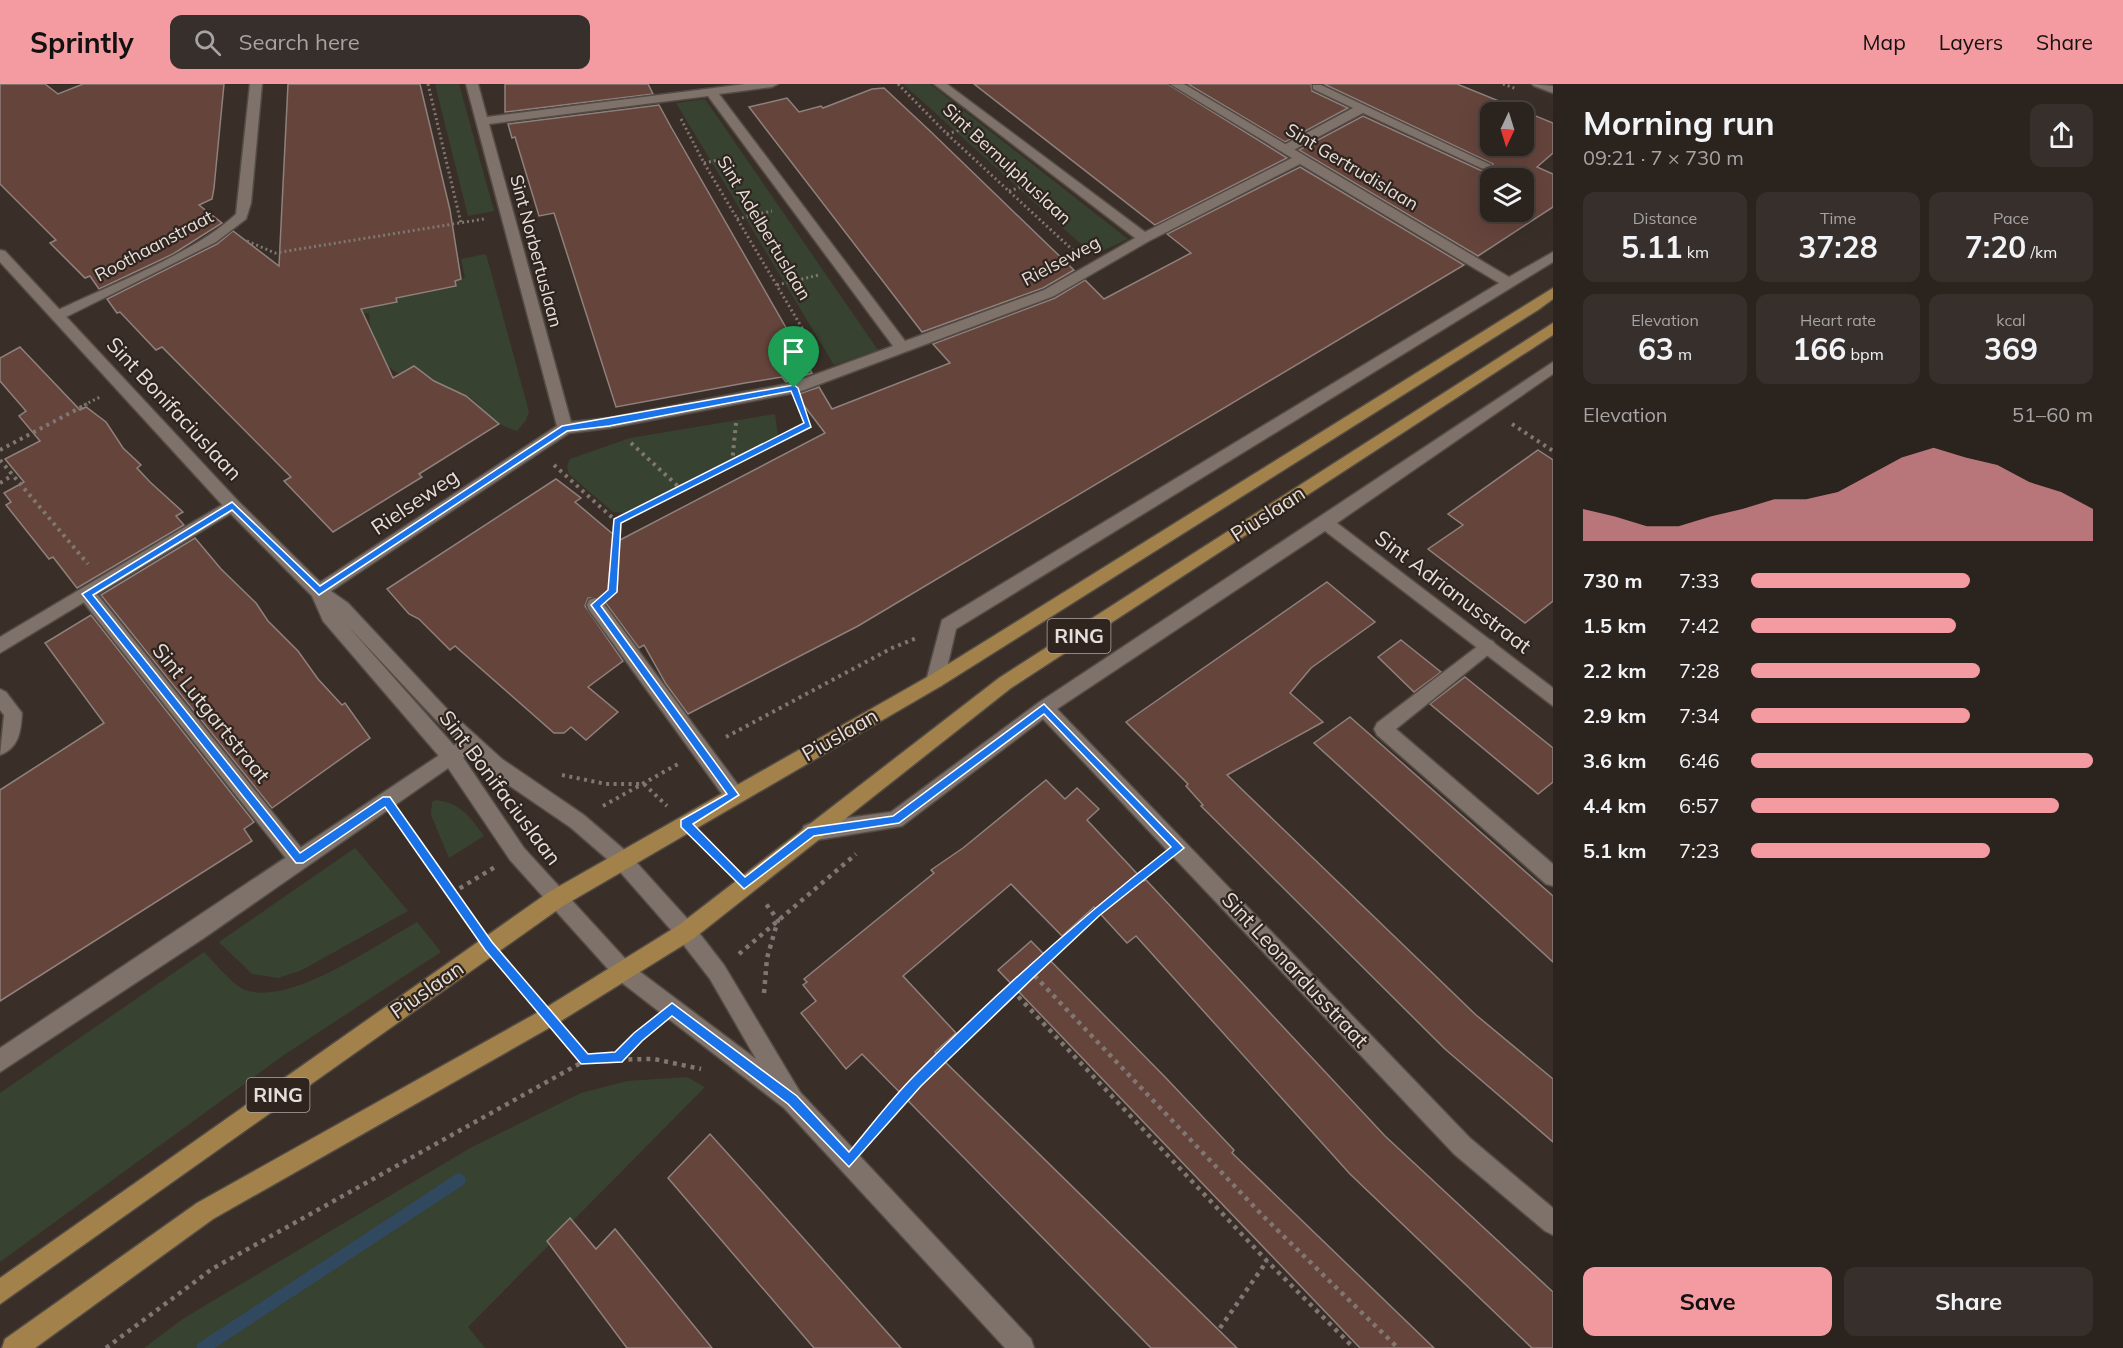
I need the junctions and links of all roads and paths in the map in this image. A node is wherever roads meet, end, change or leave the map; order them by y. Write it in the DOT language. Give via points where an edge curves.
graph roads {
  1 [pos="256,84"];
  2 [pos="428,84"];
  3 [pos="472,84"];
  4 [pos="772,84"];
  5 [pos="898,84"];
  6 [pos="940,84"];
  7 [pos="1176,84"];
  8 [pos="1538,84"];
  9 [pos="1317,87"];
  10 [pos="1553,90"];
  11 [pos="711,92"];
  12 [pos="670,98"];
  13 [pos="1363,108"];
  14 [pos="482,121"];
  15 [pos="1286,149"];
  16 [pos="1302,158"];
  17 [pos="1485,165"];
  18 [pos="796,205"];
  19 [pos="509,215"];
  20 [pos="737,219"];
  21 [pos="461,223"];
  22 [pos="225,231"];
  23 [pos="1144,238"];
  24 [pos="0,254"];
  25 [pos="1553,256"];
  26 [pos="1092,268"];
  27 [pos="843,269"];
  28 [pos="1509,283"];
  29 [pos="776,285"];
  30 [pos="1553,292"];
  31 [pos="59,315"];
  32 [pos="1553,328"];
  33 [pos="902,348"];
  34 [pos="1553,367"];
  35 [pos="830,375"];
  36 [pos="120,386"];
  37 [pos="794,388"];
  38 [pos="739,399"];
  39 [pos="1491,410"];
  40 [pos="609,423"];
  41 [pos="565,428"];
  42 [pos="534,448"];
  43 [pos="0,450"];
  44 [pos="1553,451"];
  45 [pos="0,460"];
  46 [pos="732,464"];
  47 [pos="13,476"];
  48 [pos="0,483"];
  49 [pos="681,489"];
  50 [pos="232,505"];
  51 [pos="617,522"];
  52 [pos="1325,524"];
  53 [pos="104,583"];
  54 [pos="319,592"];
  55 [pos="87,594"];
  56 [pos="595,605"];
  57 [pos="948,625"];
  58 [pos="0,646"];
  59 [pos="1487,646"];
  60 [pos="935,681"];
  61 [pos="0,697"];
  62 [pos="1553,698"];
  63 [pos="1044,708"];
  64 [pos="471,742"];
  65 [pos="0,747"];
  66 [pos="702,750"];
  67 [pos="451,756"];
  68 [pos="553,773"];
  69 [pos="644,784"];
  70 [pos="734,795"];
  71 [pos="387,800"];
  72 [pos="577,820"];
  73 [pos="685,823"];
  74 [pos="811,832"];
  75 [pos="1179,848"];
  76 [pos="859,851"];
  77 [pos="517,854"];
  78 [pos="621,859"];
  79 [pos="299,860"];
  80 [pos="1553,877"];
  81 [pos="744,884"];
  82 [pos="452,893"];
  83 [pos="556,899"];
  84 [pos="778,920"];
  85 [pos="686,932"];
  86 [pos="488,946"];
  87 [pos="624,972"];
  88 [pos="717,972"];
  89 [pos="1031,972"];
  90 [pos="1012,990"];
  91 [pos="672,1009"];
  92 [pos="549,1017"];
  93 [pos="0,1060"];
  94 [pos="586,1060"];
  95 [pos="792,1100"];
  96 [pos="849,1161"];
  97 [pos="1553,1223"];
  98 [pos="1267,1261"];
  99 [pos="0,1292"];
  100 [pos="1220,1328"];
  101 [pos="14,1348"];
  102 [pos="106,1348"];
  103 [pos="1022,1348"];
  104 [pos="1354,1348"];
  105 [pos="1398,1348"];
  1 -- 22 [label="street, Roothaanstraat" via="245,203 241,217"];
  2 -- 21 [label="path"];
  3 -- 14 [label="street, Sint Norbertuslaan"];
  4 -- 11 [label="street"];
  5 -- 26 [label="path, Sint Bernulphuslaan"];
  6 -- 23 [label="street, Sint Bernulphuslaan"];
  7 -- 15 [label="street, Sint Gertrudislaan"];
  8 -- 10 [label="street"];
  9 -- 13 [label="street"];
  11 -- 12 [label="street"];
  11 -- 18 [label="street, Sint Adelbertuslaan"];
  12 -- 14 [label="street"];
  12 -- 20 [label="path, Sint Adelbertuslaan"];
  13 -- 15 [label="street"];
  13 -- 17 [label="street"];
  14 -- 19 [label="street, Sint Norbertuslaan"];
  15 -- 16 [label="street, Sint Gertrudislaan"];
  16 -- 23 [label="street, Rielseweg"];
  16 -- 28 [label="street, Sint Gertrudislaan"];
  18 -- 20 [label="path"];
  18 -- 27 [label="street, Sint Adelbertuslaan"];
  19 -- 21 [label="path"];
  19 -- 41 [label="street, Sint Norbertuslaan"];
  20 -- 29 [label="path, Sint Adelbertuslaan"];
  21 -- 22 [label="path" via="275,253"];
  22 -- 31 [label="street, Roothaanstraat"];
  23 -- 26 [label="street, Rielseweg"];
  24 -- 31 [label="street, Sint Bonifaciuslaan"];
  25 -- 28 [label="street"];
  26 -- 33 [label="street, Rielseweg" via="1049,293"];
  27 -- 29 [label="path"];
  27 -- 33 [label="street, Sint Adelbertuslaan"];
  28 -- 57 [label="street"];
  29 -- 35 [label="path, Sint Adelbertuslaan"];
  30 -- 60 [label="main road, Piuslaan / RING"];
  31 -- 36 [label="street, Sint Bonifaciuslaan"];
  32 -- 74 [label="main road, Piuslaan / RING" via="1005,684"];
  33 -- 35 [label="street, Rielseweg"];
  34 -- 39 [label="street, Piuslaan"];
  35 -- 37 [label="street, Rielseweg"];
  36 -- 43 [label="path"];
  36 -- 50 [label="street, Sint Bonifaciuslaan"];
  37 -- 38 [label="street, Rielseweg"];
  37 -- 46 [label="path" via="808,424"];
  38 -- 40 [label="street, Rielseweg"];
  38 -- 46 [label="path"];
  39 -- 44 [label="path"];
  39 -- 52 [label="street, Piuslaan"];
  40 -- 41 [label="street, Rielseweg"];
  40 -- 49 [label="path"];
  41 -- 42 [label="street, Rielseweg"];
  42 -- 51 [label="path"];
  42 -- 54 [label="street, Rielseweg"];
  45 -- 47 [label="path"];
  46 -- 49 [label="path"];
  47 -- 48 [label="path"];
  47 -- 53 [label="path"];
  49 -- 51 [label="path"];
  50 -- 53 [label="street"];
  50 -- 54 [label="street, Sint Bonifaciuslaan"];
  51 -- 56 [label="path" via="612,592"];
  52 -- 59 [label="street, Sint Adrianusstraat"];
  52 -- 63 [label="street, Piuslaan"];
  53 -- 55 [label="street"];
  54 -- 64 [label="street, Sint Bonifaciuslaan" via="342,608"];
  54 -- 67 [label="street, Sint Bonifaciuslaan" via="329,616"];
  55 -- 58 [label="street"];
  55 -- 79 [label="street, Sint Lutgartstraat"];
  56 -- 66 [label="street"];
  57 -- 60 [label="street"];
  57 -- 66 [label="path" via="892,648"];
  59 -- 62 [label="street, Sint Adrianusstraat"];
  59 -- 80 [label="street" via="1383,729"];
  60 -- 70 [label="main road, Piuslaan / RING"];
  61 -- 65 [label="street" via="13,714 12,733"];
  63 -- 74 [label="street, Piuslaan" via="896,820"];
  63 -- 75 [label="street, Sint Leonardusstraat"];
  64 -- 67 [label="street"];
  64 -- 72 [label="street, Sint Bonifaciuslaan" via="495,765"];
  66 -- 69 [label="path"];
  66 -- 70 [label="street"];
  67 -- 71 [label="street"];
  67 -- 77 [label="street, Sint Bonifaciuslaan"];
  68 -- 69 [label="path" via="606,784"];
  69 -- 72 [label="path"];
  69 -- 73 [label="path"];
  70 -- 73 [label="main road, Piuslaan / RING"];
  71 -- 79 [label="street"];
  71 -- 82 [label="path"];
  72 -- 78 [label="street, Sint Bonifaciuslaan"];
  73 -- 78 [label="main road, Piuslaan / RING"];
  73 -- 81 [label="path"];
  74 -- 81 [label="main road, Piuslaan / RING"];
  75 -- 89 [label="path" via="1096,912"];
  75 -- 97 [label="street, Sint Leonardusstraat" via="1462,1146"];
  76 -- 84 [label="path"];
  77 -- 82 [label="path"];
  77 -- 83 [label="street, Sint Bonifaciuslaan"];
  78 -- 83 [label="main road, Piuslaan / RING"];
  78 -- 85 [label="street, Sint Bonifaciuslaan"];
  79 -- 93 [label="street"];
  81 -- 84 [label="path"];
  81 -- 85 [label="main road, Piuslaan / RING"];
  82 -- 86 [label="path"];
  83 -- 86 [label="main road, Piuslaan / RING"];
  83 -- 87 [label="street, Sint Bonifaciuslaan"];
  84 -- 88 [label="path"];
  85 -- 87 [label="main road, Piuslaan / RING"];
  85 -- 88 [label="street, Sint Bonifaciuslaan"];
  86 -- 92 [label="path"];
  86 -- 99 [label="main road, Piuslaan / RING"];
  87 -- 91 [label="street, Sint Bonifaciuslaan"];
  87 -- 92 [label="main road, Piuslaan / RING"];
  88 -- 95 [label="street, Sint Bonifaciuslaan"];
  89 -- 90 [label="path"];
  89 -- 105 [label="path" via="1263,1216"];
  90 -- 96 [label="path" via="917,1081"];
  90 -- 98 [label="path"];
  91 -- 94 [label="path" via="618,1058"];
  91 -- 95 [label="street, Sint Bonifaciuslaan"];
  92 -- 94 [label="path"];
  92 -- 101 [label="main road, Piuslaan / RING" via="205,1211"];
  94 -- 102 [label="path" via="212,1269"];
  95 -- 96 [label="street"];
  96 -- 103 [label="street"];
  98 -- 100 [label="path"];
  98 -- 104 [label="path"];
}
